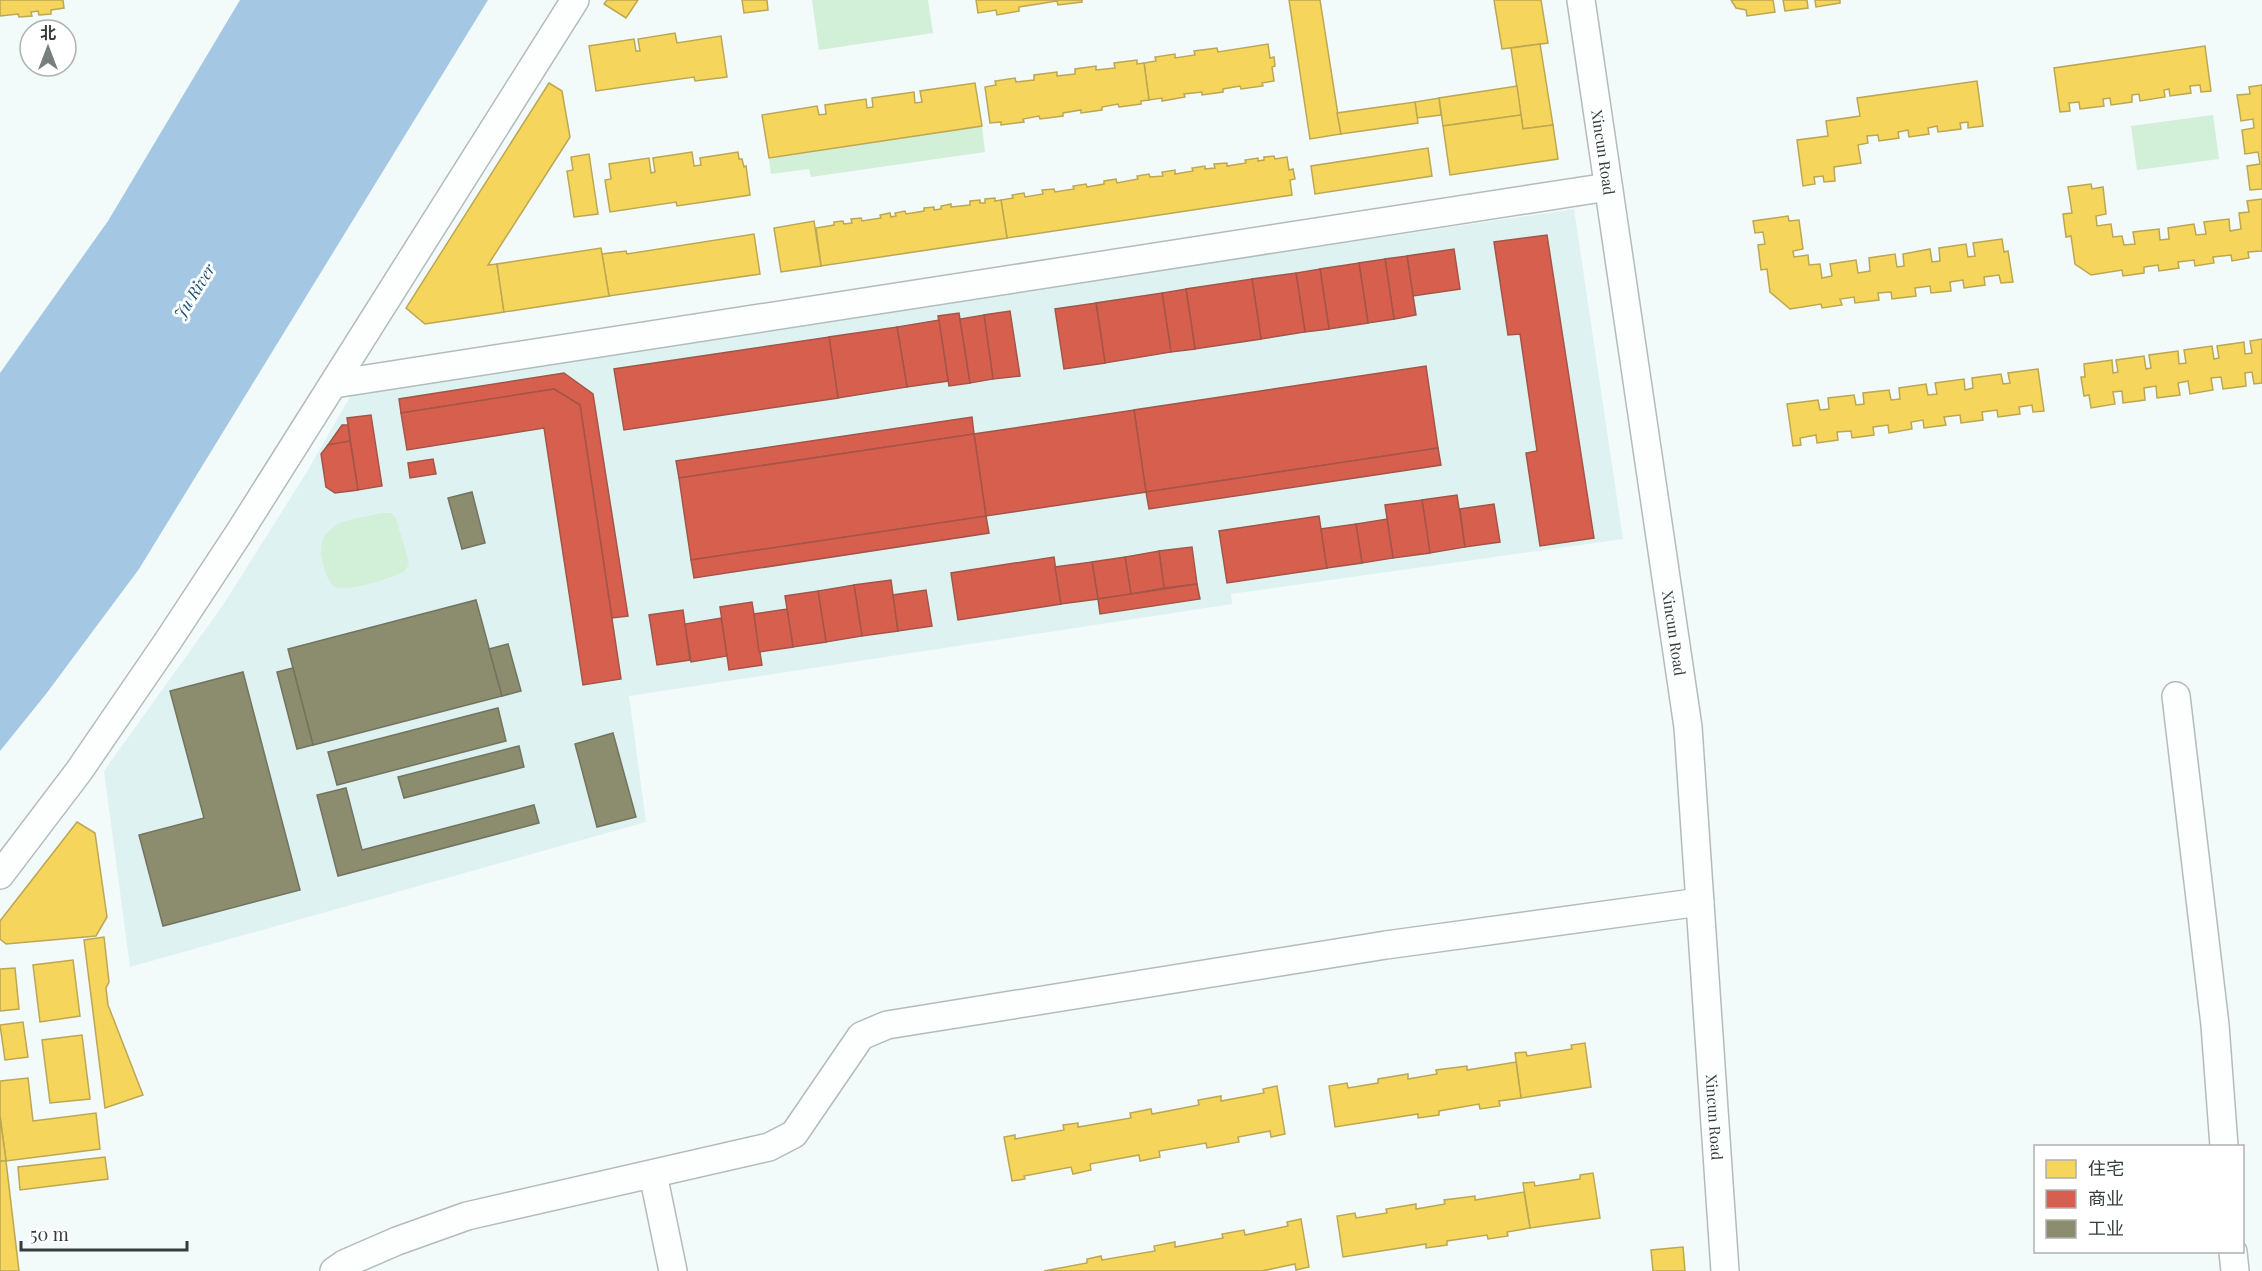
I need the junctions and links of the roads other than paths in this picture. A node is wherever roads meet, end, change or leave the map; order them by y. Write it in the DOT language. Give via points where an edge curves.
graph roads {
  1 [pos="575,0"];
  2 [pos="1581,0"];
  3 [pos="1608,187"];
  4 [pos="334,384"];
  5 [pos="2176,696"];
  6 [pos="0,875"];
  7 [pos="1700,902"];
  8 [pos="2224,1145"];
  9 [pos="653,1174"];
  10 [pos="2234,1253"];
  11 [pos="334,1271"];
  12 [pos="674,1271"];
  13 [pos="1725,1271"];
  14 [pos="2235,1271"];
  1 -- 4 [label="street"];
  2 -- 3 [label="street, Xincun Road"];
  3 -- 4 [label="street"];
  3 -- 7 [label="street, Xincun Road" via="1688,727"];
  4 -- 6 [label="street" via="80,771"];
  5 -- 8 [label="street" via="2215,1025"];
  7 -- 9 [label="street" via="1386,945 887,1025 861,1036 794,1134 769,1147"];
  7 -- 13 [label="street, Xincun Road"];
  9 -- 11 [label="street" via="467,1216 397,1241"];
  9 -- 12 [label="street"];
  10 -- 14 [label="street"];
}
